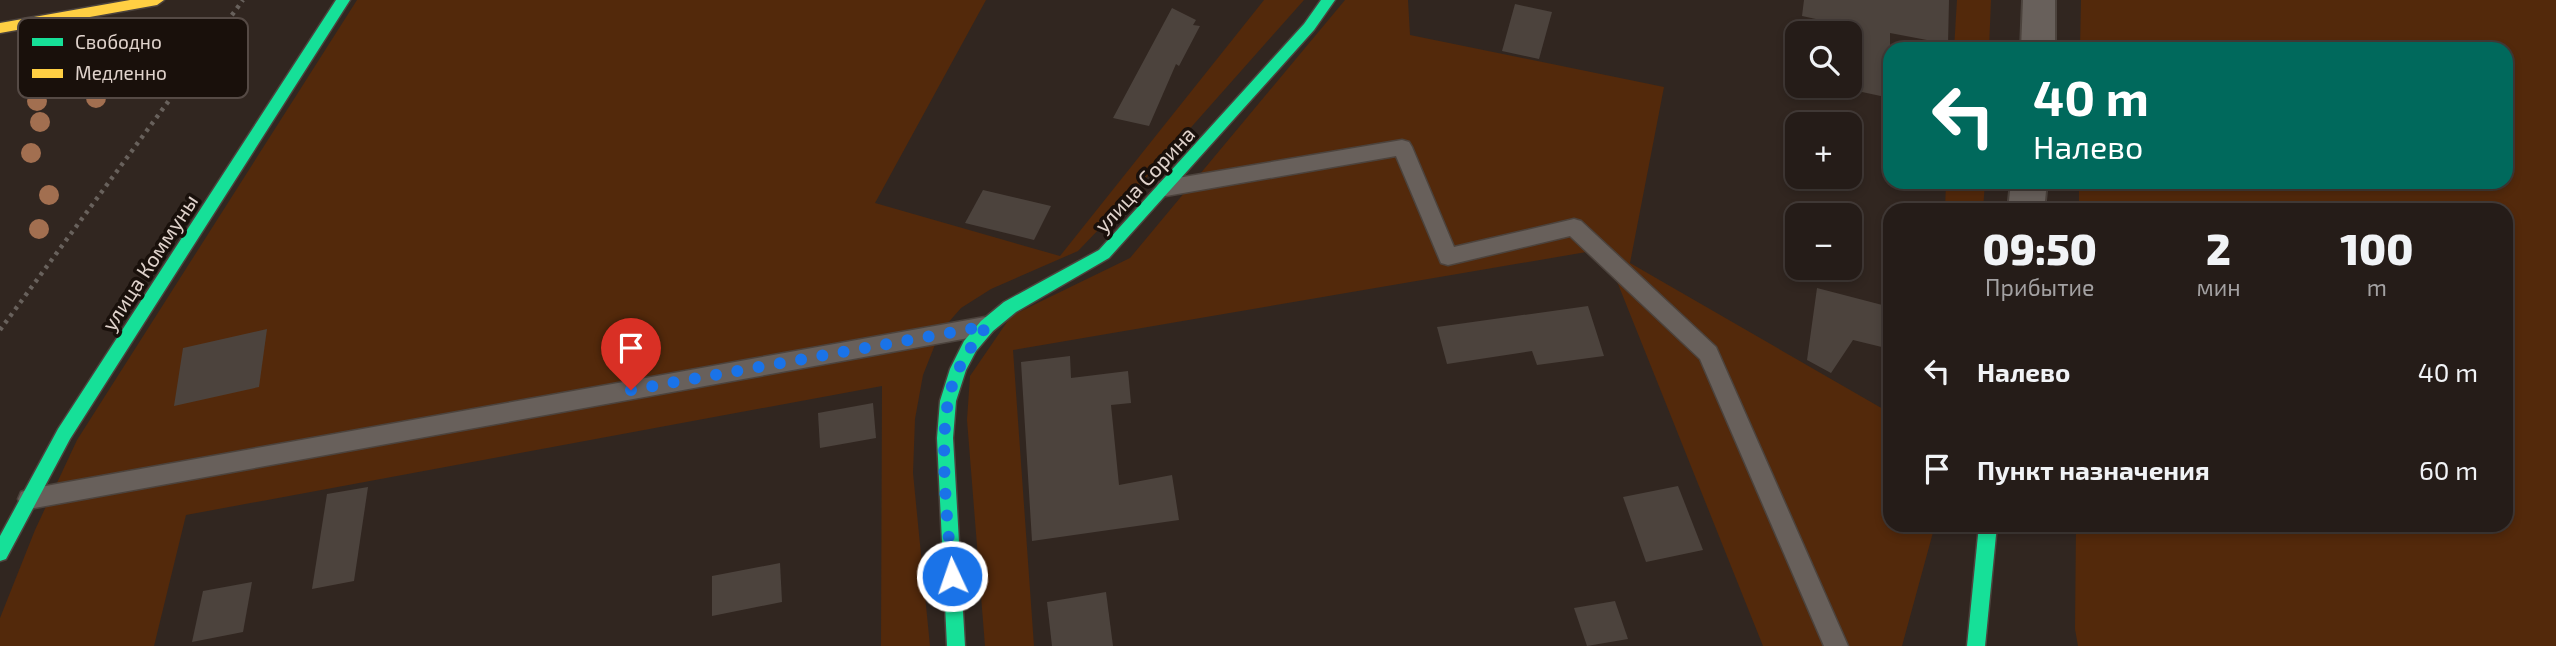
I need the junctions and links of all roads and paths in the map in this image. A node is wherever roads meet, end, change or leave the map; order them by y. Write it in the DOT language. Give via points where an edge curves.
graph roads {
  1 [pos="156,0"];
  2 [pos="243,0"];
  3 [pos="343,0"];
  4 [pos="1328,0"];
  5 [pos="2039,0"];
  6 [pos="56,18"];
  7 [pos="230,18"];
  8 [pos="18,25"];
  9 [pos="0,28"];
  10 [pos="2038,42"];
  11 [pos="171,98"];
  12 [pos="1166,188"];
  13 [pos="987,326"];
  14 [pos="0,330"];
  15 [pos="29,499"];
  16 [pos="1986,532"];
  17 [pos="0,553"];
  18 [pos="956,646"];
  19 [pos="1836,646"];
  20 [pos="1976,646"];
  1 -- 6 [label="street"];
  2 -- 7 [label="path"];
  3 -- 15 [label="street, улица Коммуны" via="64,434"];
  4 -- 12 [label="street, улица Сорина" via="1310,27"];
  5 -- 10 [label="street"];
  8 -- 9 [label="street"];
  11 -- 14 [label="path"];
  12 -- 13 [label="street, улица Сорина" via="1104,254 1034,292"];
  12 -- 19 [label="lane" via="1402,147 1448,257 1574,227 1708,353"];
  13 -- 15 [label="lane"];
  13 -- 18 [label="street, улица Сорина" via="958,369 948,401 945,438"];
  15 -- 17 [label="street, улица Коммуны"];
  16 -- 20 [label="street"];
}
